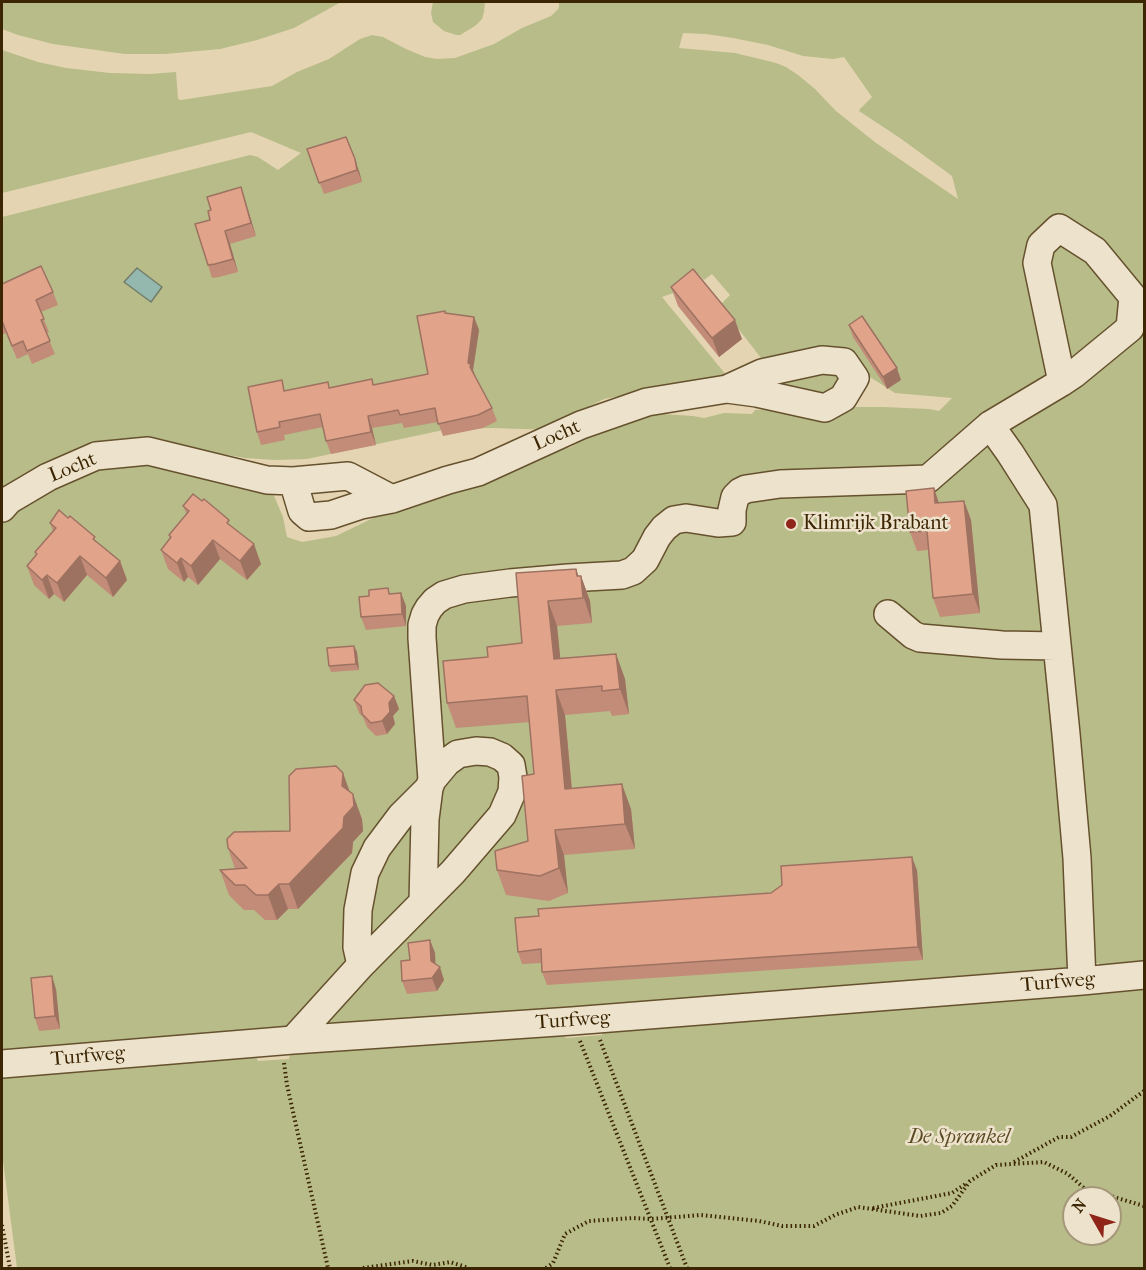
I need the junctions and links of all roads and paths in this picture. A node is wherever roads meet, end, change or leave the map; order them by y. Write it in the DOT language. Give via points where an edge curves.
graph roads {
  1 [pos="1062,382"];
  2 [pos="727,389"];
  3 [pos="990,425"];
  4 [pos="293,481"];
  5 [pos="392,499"];
  6 [pos="2,508"];
  7 [pos="888,614"];
  8 [pos="1057,646"];
  9 [pos="430,784"];
  10 [pos="423,902"];
  11 [pos="361,965"];
  12 [pos="1144,975"];
  13 [pos="1082,981"];
  14 [pos="582,1020"];
  15 [pos="288,1041"];
  16 [pos="2,1064"];
  17 [pos="1144,1091"];
  18 [pos="1010,1164"];
  19 [pos="970,1181"];
  20 [pos="1144,1206"];
  21 [pos="870,1209"];
  22 [pos="666,1218"];
  23 [pos="651,1219"];
  24 [pos="2,1225"];
  25 [pos="10,1269"];
  26 [pos="328,1269"];
  27 [pos="363,1269"];
  28 [pos="469,1269"];
  29 [pos="546,1269"];
  30 [pos="670,1269"];
  31 [pos="687,1269"];
  1 -- 1 [label="street" via="1130,327 1132,297 1095,251 1059,228 1041,245 1037,263"];
  1 -- 3 [label="street"];
  2 -- 5 [label="street, Locht" via="647,402 580,425 478,472"];
  3 -- 8 [label="street" via="1043,505"];
  3 -- 9 [label="street" via="928,478 746,489 735,497 732,522 674,520 657,537 645,560 622,575 510,583 444,595 429,608 422,625"];
  4 -- 5 [label="street, Locht" via="348,476"];
  4 -- 5 [label="street, Locht" via="302,511 309,517"];
  4 -- 6 [label="street, Locht" via="267,480 148,451 96,456 48,477"];
  7 -- 8 [label="street" via="920,638"];
  8 -- 13 [label="street" via="1077,858"];
  9 -- 10 [label="street"];
  9 -- 10 [label="street" via="458,754 476,751 502,757 511,765 513,777 512,792 502,815"];
  9 -- 11 [label="street" via="377,848 365,873 358,910 357,947"];
  10 -- 11 [label="street"];
  11 -- 15 [label="street"];
  12 -- 13 [label="street, Turfweg"];
  13 -- 14 [label="street, Turfweg"];
  14 -- 15 [label="street, Turfweg"];
  14 -- 22 [label="path"];
  14 -- 23 [label="path"];
  15 -- 16 [label="street, Turfweg"];
  15 -- 26 [label="path" via="287,1085"];
  17 -- 18 [label="path" via="1110,1116 1071,1137 1059,1137"];
  18 -- 19 [label="path" via="996,1165"];
  18 -- 20 [label="path" via="1044,1162 1068,1174 1084,1188"];
  19 -- 21 [label="path" via="952,1192"];
  19 -- 21 [label="path" via="952,1206 941,1213 920,1216"];
  21 -- 22 [label="path" via="858,1207 814,1226 782,1226 701,1215"];
  22 -- 23 [label="path"];
  22 -- 31 [label="path"];
  23 -- 29 [label="path" via="589,1221 565,1234 553,1263"];
  23 -- 30 [label="path"];
  24 -- 25 [label="path"];
  27 -- 28 [label="path" via="413,1262 450,1262"];
}
